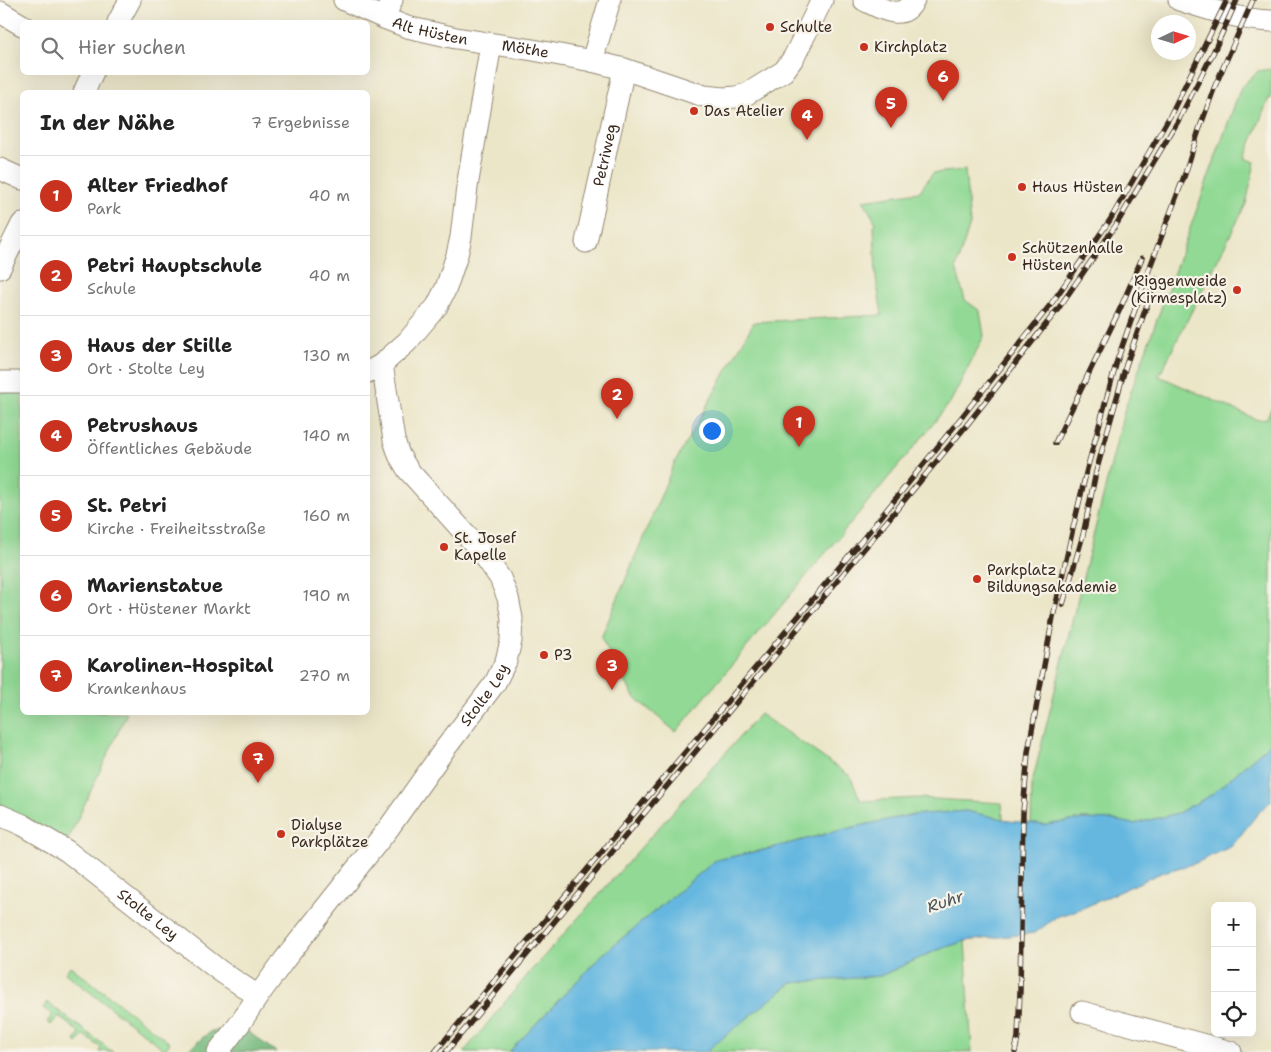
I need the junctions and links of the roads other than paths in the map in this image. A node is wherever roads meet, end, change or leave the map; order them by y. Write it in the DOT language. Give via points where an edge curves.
graph roads {
  1 [pos="130,0"];
  2 [pos="344,0"];
  3 [pos="610,0"];
  4 [pos="822,0"];
  5 [pos="864,0"];
  6 [pos="1179,0"];
  7 [pos="907,6"];
  8 [pos="388,9"];
  9 [pos="0,12"];
  10 [pos="119,20"];
  11 [pos="1271,21"];
  12 [pos="20,24"];
  13 [pos="491,44"];
  14 [pos="592,60"];
  15 [pos="624,69"];
  16 [pos="92,75"];
  17 [pos="85,90"];
  18 [pos="0,169"];
  19 [pos="20,178"];
  20 [pos="20,228"];
  21 [pos="586,242"];
  22 [pos="0,268"];
  23 [pos="375,368"];
  24 [pos="0,382"];
  25 [pos="20,382"];
  26 [pos="0,815"];
  27 [pos="258,996"];
  28 [pos="1082,1012"];
  29 [pos="218,1052"];
  30 [pos="1231,1052"];
  1 -- 10 [label="street"];
  2 -- 8 [label="street, Alt Hüsten"];
  3 -- 14 [label="street"];
  4 -- 15 [label="street, Möthe" via="790,64 747,94 709,97"];
  5 -- 7 [label="street" via="892,12"];
  6 -- 11 [label="street"];
  8 -- 13 [label="street, Alt Hüsten" via="407,26"];
  9 -- 12 [label="street"];
  13 -- 14 [label="street, Möthe"];
  13 -- 23 [label="street, Möthe" via="457,255 450,278 431,314 407,342"];
  14 -- 15 [label="street, Möthe"];
  15 -- 21 [label="street, Petriweg"];
  16 -- 17 [label="street"];
  18 -- 19 [label="street"];
  20 -- 22 [label="street"];
  23 -- 27 [label="street, Stolte Ley" via="399,455 408,470 481,551 500,578 512,618 509,652 499,676 388,829"];
  24 -- 25 [label="street"];
  26 -- 27 [label="street, Stolte Ley" via="67,851 220,971"];
  27 -- 29 [label="street, Stolte Ley"];
  28 -- 30 [label="street"];
}
